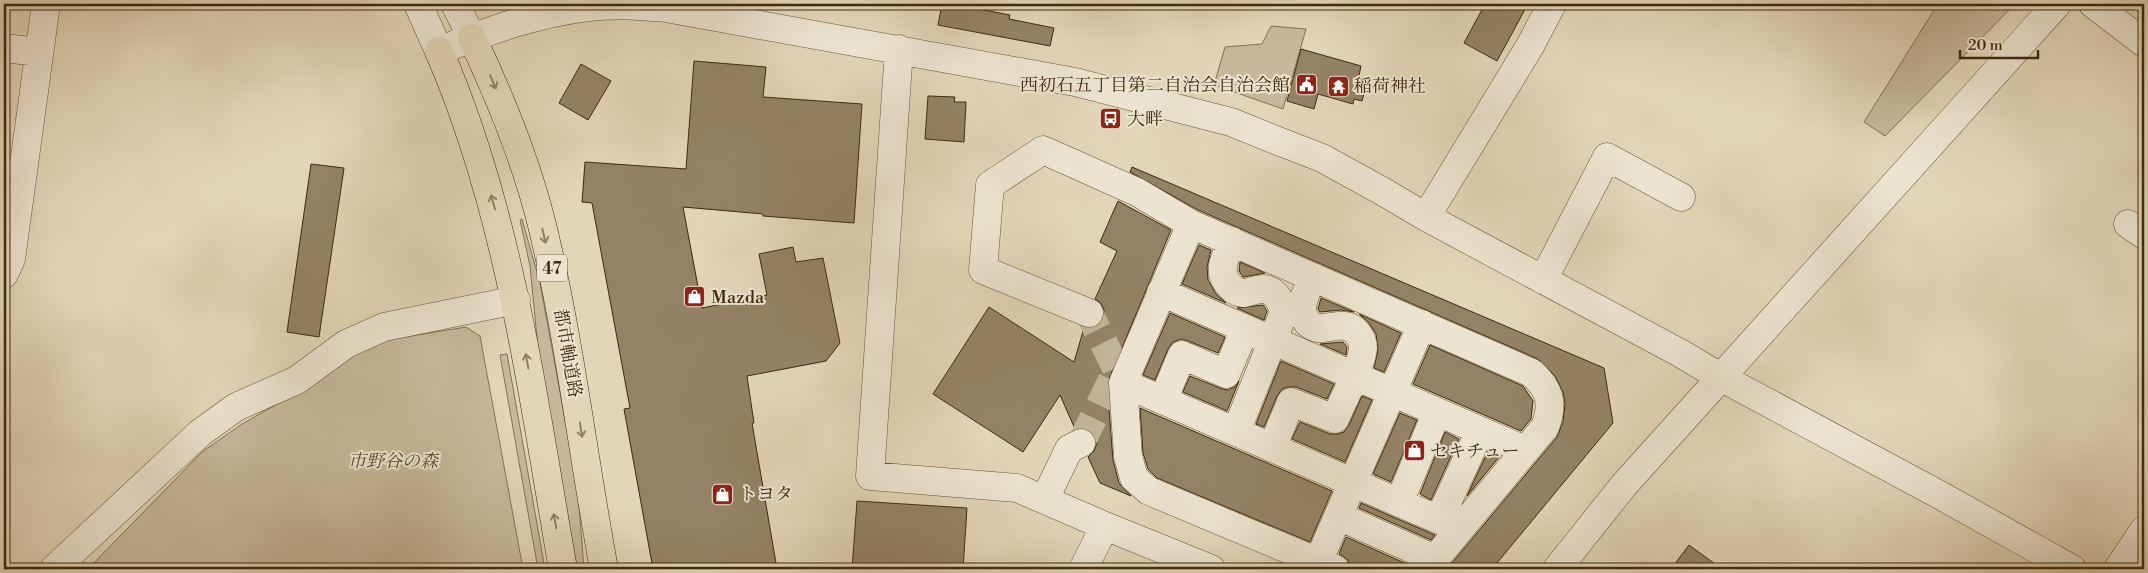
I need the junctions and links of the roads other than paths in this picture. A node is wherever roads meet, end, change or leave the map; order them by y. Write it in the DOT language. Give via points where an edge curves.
graph roads {
  1 [pos="46,4"];
  2 [pos="418,4"];
  3 [pos="455,4"];
  4 [pos="1552,4"];
  5 [pos="2057,4"];
  6 [pos="2093,4"];
  7 [pos="666,6"];
  8 [pos="472,38"];
  9 [pos="2144,43"];
  10 [pos="4,48"];
  11 [pos="898,49"];
  12 [pos="439,51"];
  13 [pos="39,52"];
  14 [pos="1681,197"];
  15 [pos="1426,217"];
  16 [pos="1191,224"];
  17 [pos="1232,241"];
  18 [pos="4,274"];
  19 [pos="1313,277"];
  20 [pos="1543,280"];
  21 [pos="1161,292"];
  22 [pos="516,300"];
  23 [pos="1089,313"];
  24 [pos="1422,324"];
  25 [pos="1245,330"];
  26 [pos="1273,342"];
  27 [pos="1353,376"];
  28 [pos="1722,378"];
  29 [pos="1123,382"];
  30 [pos="1392,393"];
  31 [pos="1163,400"];
  32 [pos="1437,412"];
  33 [pos="1480,431"];
  34 [pos="1236,432"];
  35 [pos="1081,443"];
  36 [pos="1272,448"];
  37 [pos="1525,450"];
  38 [pos="1352,483"];
  39 [pos="1045,500"];
  40 [pos="1399,503"];
  41 [pos="1338,516"];
  42 [pos="1450,525"];
  43 [pos="1105,526"];
  44 [pos="2144,530"];
  45 [pos="1430,564"];
  46 [pos="1326,566"];
  47 [pos="54,569"];
  48 [pos="563,569"];
  49 [pos="604,569"];
  50 [pos="1083,569"];
  51 [pos="1211,569"];
  52 [pos="1557,569"];
  53 [pos="2072,569"];
  54 [pos="2118,569"];
  1 -- 13 [label="street"];
  2 -- 12 [label="street"];
  3 -- 8 [label="street, 都市軸道路"];
  4 -- 15 [label="street"];
  5 -- 28 [label="street"];
  6 -- 9 [label="street"];
  7 -- 8 [label="street" via="590,7 520,22"];
  7 -- 11 [label="street"];
  8 -- 12 [label="street"];
  8 -- 49 [label="main road, 都市軸道路 / 47, one-way" via="506,114 543,228 567,346"];
  10 -- 13 [label="street"];
  11 -- 15 [label="street" via="1075,82 1231,122 1322,158"];
  11 -- 39 [label="street" via="870,476 1017,488"];
  22 -- 12 [label="main road, 47, one-way" via="481,162 458,94"];
  13 -- 18 [label="street" via="11,259"];
  14 -- 20 [label="street" via="1607,158"];
  15 -- 20 [label="street"];
  16 -- 17 [label="street"];
  16 -- 21 [label="street"];
  16 -- 23 [label="street" via="1137,192 1042,150 990,185 983,270"];
  17 -- 19 [label="street"];
  17 -- 26 [label="street" via="1222,269 1224,280 1234,291 1243,293 1265,289 1282,303 1282,322"];
  19 -- 24 [label="street"];
  19 -- 27 [label="street" via="1303,302 1304,319 1319,329 1344,326 1359,335 1363,349"];
  20 -- 28 [label="street"];
  21 -- 25 [label="street"];
  21 -- 29 [label="street"];
  22 -- 47 [label="street" via="384,327 346,344 297,380 236,407 200,433"];
  48 -- 22 [label="main road, 47, one-way"];
  24 -- 30 [label="street"];
  24 -- 37 [label="street" via="1532,373 1544,384 1550,414 1545,427"];
  25 -- 26 [label="street"];
  25 -- 31 [label="street" via="1226,374 1182,355"];
  26 -- 27 [label="street"];
  26 -- 34 [label="street"];
  27 -- 30 [label="street"];
  27 -- 36 [label="street" via="1335,419 1291,402"];
  28 -- 52 [label="street" via="1624,484"];
  28 -- 53 [label="street"];
  29 -- 31 [label="street"];
  29 -- 46 [label="street" via="1128,456 1134,478 1149,491"];
  30 -- 32 [label="street"];
  30 -- 38 [label="street"];
  31 -- 34 [label="street"];
  32 -- 33 [label="street"];
  32 -- 40 [label="street"];
  33 -- 37 [label="street"];
  33 -- 42 [label="street"];
  34 -- 36 [label="street"];
  35 -- 39 [label="street" via="1069,449"];
  36 -- 38 [label="street"];
  37 -- 42 [label="street"];
  38 -- 40 [label="street"];
  38 -- 41 [label="street"];
  39 -- 43 [label="street"];
  40 -- 42 [label="street"];
  41 -- 45 [label="street"];
  41 -- 46 [label="street"];
  42 -- 45 [label="street"];
  43 -- 50 [label="street"];
  43 -- 51 [label="street"];
  44 -- 54 [label="street"];
}
